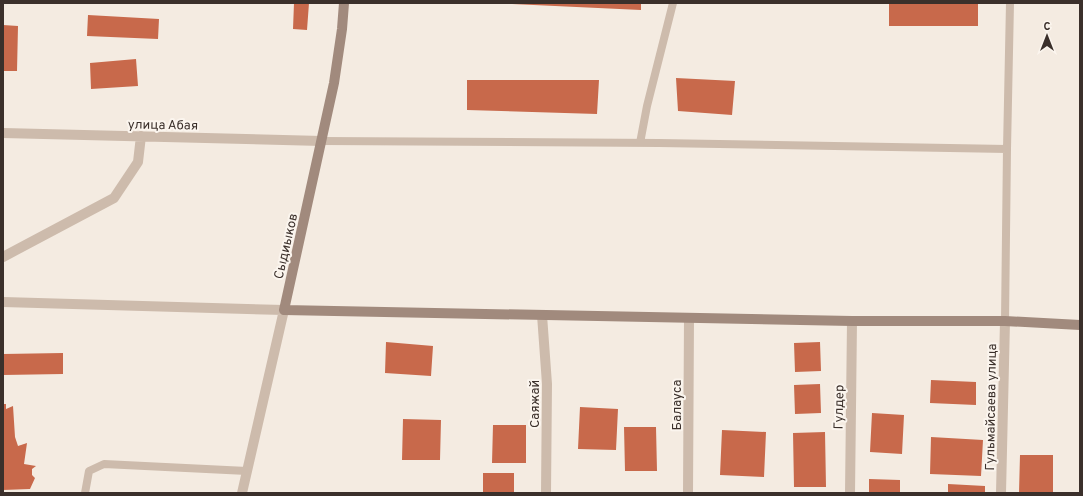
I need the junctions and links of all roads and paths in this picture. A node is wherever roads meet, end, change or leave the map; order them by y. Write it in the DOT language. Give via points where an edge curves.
graph roads {
  1 [pos="344,3"];
  2 [pos="673,3"];
  3 [pos="1010,3"];
  4 [pos="3,133"];
  5 [pos="142,136"];
  6 [pos="322,141"];
  7 [pos="640,142"];
  8 [pos="1006,149"];
  9 [pos="3,257"];
  10 [pos="3,302"];
  11 [pos="284,310"];
  12 [pos="542,315"];
  13 [pos="689,318"];
  14 [pos="852,321"];
  15 [pos="1005,321"];
  16 [pos="1080,325"];
  17 [pos="247,471"];
  18 [pos="85,493"];
  19 [pos="242,493"];
  20 [pos="546,493"];
  21 [pos="688,493"];
  22 [pos="850,493"];
  23 [pos="1001,493"];
  1 -- 6 [label="main road, Сыдиыков" via="334,83"];
  2 -- 7 [label="lane"];
  3 -- 8 [label="lane"];
  4 -- 5 [label="street, улица Абая"];
  5 -- 6 [label="street, улица Абая"];
  5 -- 9 [label="street" via="138,162 114,198"];
  6 -- 7 [label="lane"];
  6 -- 11 [label="main road, Сыдиыков"];
  7 -- 8 [label="lane"];
  8 -- 15 [label="lane"];
  10 -- 11 [label="street"];
  11 -- 12 [label="main road"];
  11 -- 17 [label="street, Сыдиыков"];
  12 -- 13 [label="main road"];
  12 -- 20 [label="street, Саяжай" via="547,384"];
  13 -- 14 [label="main road"];
  13 -- 21 [label="street, Балауса"];
  14 -- 15 [label="main road"];
  14 -- 22 [label="street, Гулдер"];
  15 -- 16 [label="main road"];
  15 -- 23 [label="street, Гульмайсаева улица"];
  17 -- 18 [label="lane" via="104,464 89,472"];
  17 -- 19 [label="street, Сыдиыков"];
}
